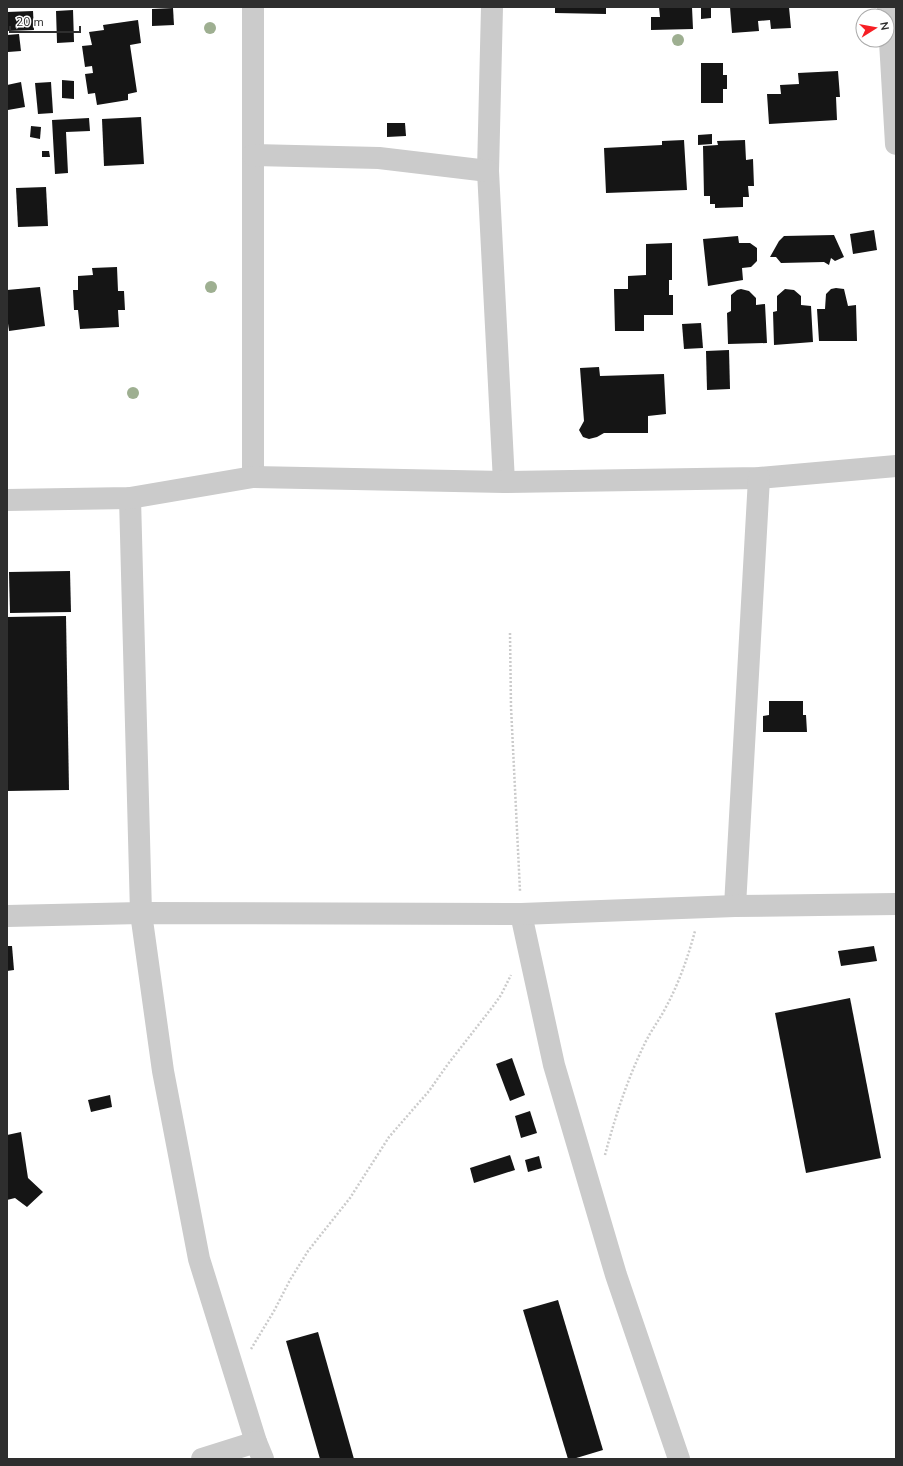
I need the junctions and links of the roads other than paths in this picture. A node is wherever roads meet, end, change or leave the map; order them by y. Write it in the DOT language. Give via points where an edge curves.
graph roads {
  1 [pos="253,7"];
  2 [pos="492,7"];
  3 [pos="888,7"];
  4 [pos="896,144"];
  5 [pos="254,155"];
  6 [pos="488,171"];
  7 [pos="896,466"];
  8 [pos="253,476"];
  9 [pos="759,478"];
  10 [pos="504,482"];
  11 [pos="130,498"];
  12 [pos="7,500"];
  13 [pos="896,904"];
  14 [pos="735,906"];
  15 [pos="141,913"];
  16 [pos="521,914"];
  17 [pos="7,916"];
  18 [pos="259,1450"];
  19 [pos="202,1459"];
  20 [pos="679,1459"];
  1 -- 5 [label="street"];
  2 -- 6 [label="street"];
  3 -- 4 [label="street"];
  5 -- 6 [label="street" via="379,158"];
  5 -- 8 [label="street"];
  6 -- 10 [label="street"];
  7 -- 9 [label="street"];
  8 -- 10 [label="street"];
  8 -- 11 [label="street"];
  9 -- 10 [label="street"];
  9 -- 14 [label="street"];
  11 -- 12 [label="street"];
  11 -- 15 [label="street"];
  13 -- 14 [label="street"];
  14 -- 16 [label="street"];
  15 -- 16 [label="street"];
  15 -- 17 [label="street"];
  15 -- 18 [label="street" via="163,1071 199,1258"];
  16 -- 20 [label="street" via="554,1065 616,1275"];
  18 -- 19 [label="street"];
}
